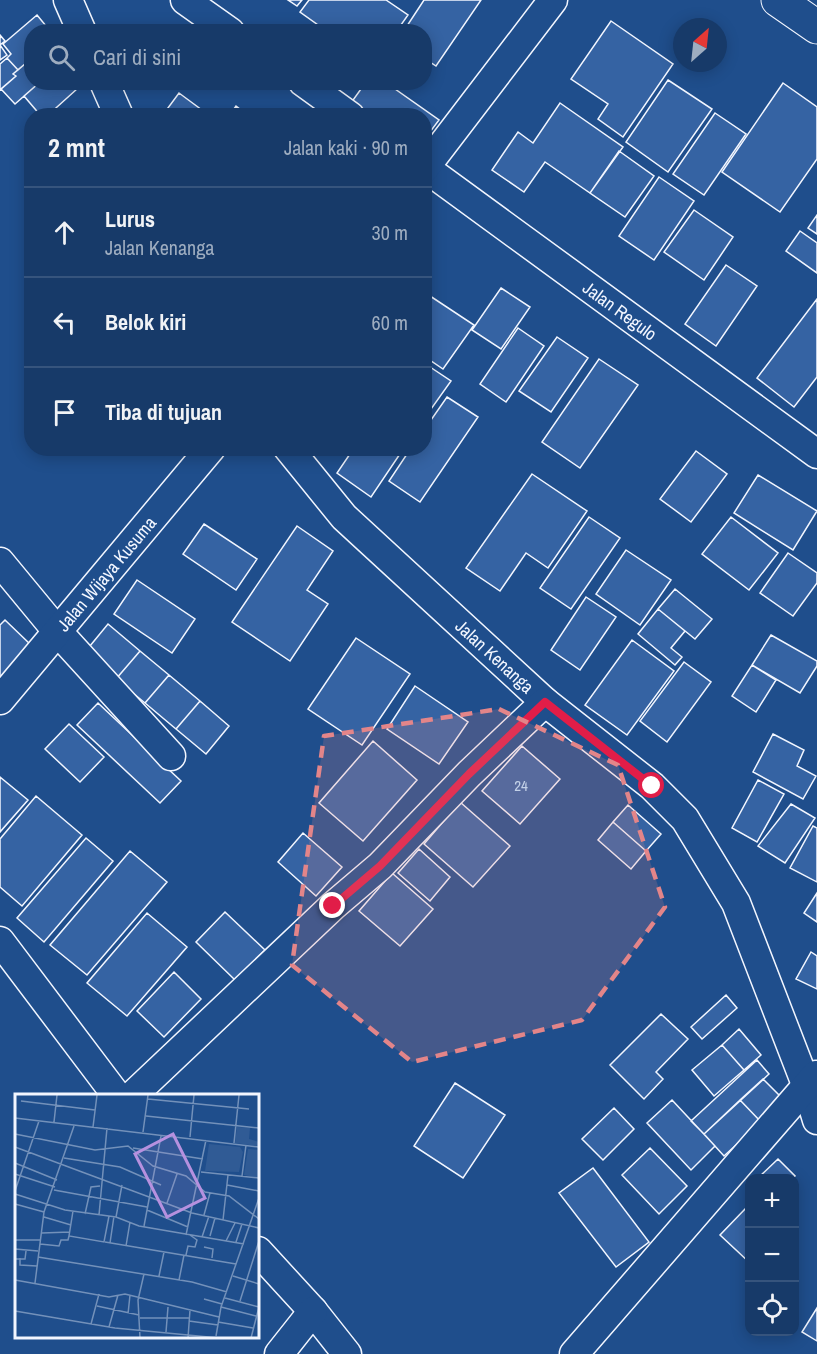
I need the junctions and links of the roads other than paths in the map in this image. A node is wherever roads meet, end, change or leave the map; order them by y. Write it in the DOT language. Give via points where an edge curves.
graph roads {
  1 [pos="68,0"];
  2 [pos="185,0"];
  3 [pos="552,0"];
  4 [pos="778,0"];
  5 [pos="78,24"];
  6 [pos="219,24"];
  7 [pos="817,27"];
  8 [pos="108,90"];
  9 [pos="314,90"];
  10 [pos="115,108"];
  11 [pos="339,108"];
  12 [pos="432,159"];
  13 [pos="432,173"];
  14 [pos="817,454"];
  15 [pos="204,456"];
  16 [pos="294,456"];
  17 [pos="0,562"];
  18 [pos="57,631"];
  19 [pos="0,700"];
  20 [pos="545,702"];
  21 [pos="171,756"];
  22 [pos="0,941"];
  23 [pos="812,1080"];
  24 [pos="115,1094"];
  25 [pos="134,1094"];
  26 [pos="817,1120"];
  27 [pos="260,1253"];
  28 [pos="313,1311"];
  29 [pos="279,1354"];
  30 [pos="347,1354"];
  31 [pos="574,1354"];
  1 -- 5 [label="street"];
  2 -- 6 [label="street"];
  3 -- 12 [label="street"];
  4 -- 7 [label="main road"];
  8 -- 10 [label="street"];
  9 -- 11 [label="street"];
  13 -- 14 [label="street, Jalan Regulo"];
  15 -- 18 [label="street, Jalan Wijaya Kusuma"];
  16 -- 20 [label="street, Jalan Kenanga" via="344,518"];
  17 -- 18 [label="street"];
  18 -- 19 [label="street, Jalan Wijaya Kusuma"];
  18 -- 21 [label="street"];
  20 -- 23 [label="street, Jalan Kenanga" via="652,786 685,819 736,903"];
  20 -- 25 [label="street" via="380,866"];
  22 -- 24 [label="street"];
  23 -- 26 [label="street, Jalan Kenanga"];
  23 -- 31 [label="street"];
  27 -- 28 [label="street"];
  28 -- 29 [label="street"];
  28 -- 30 [label="street"];
}
